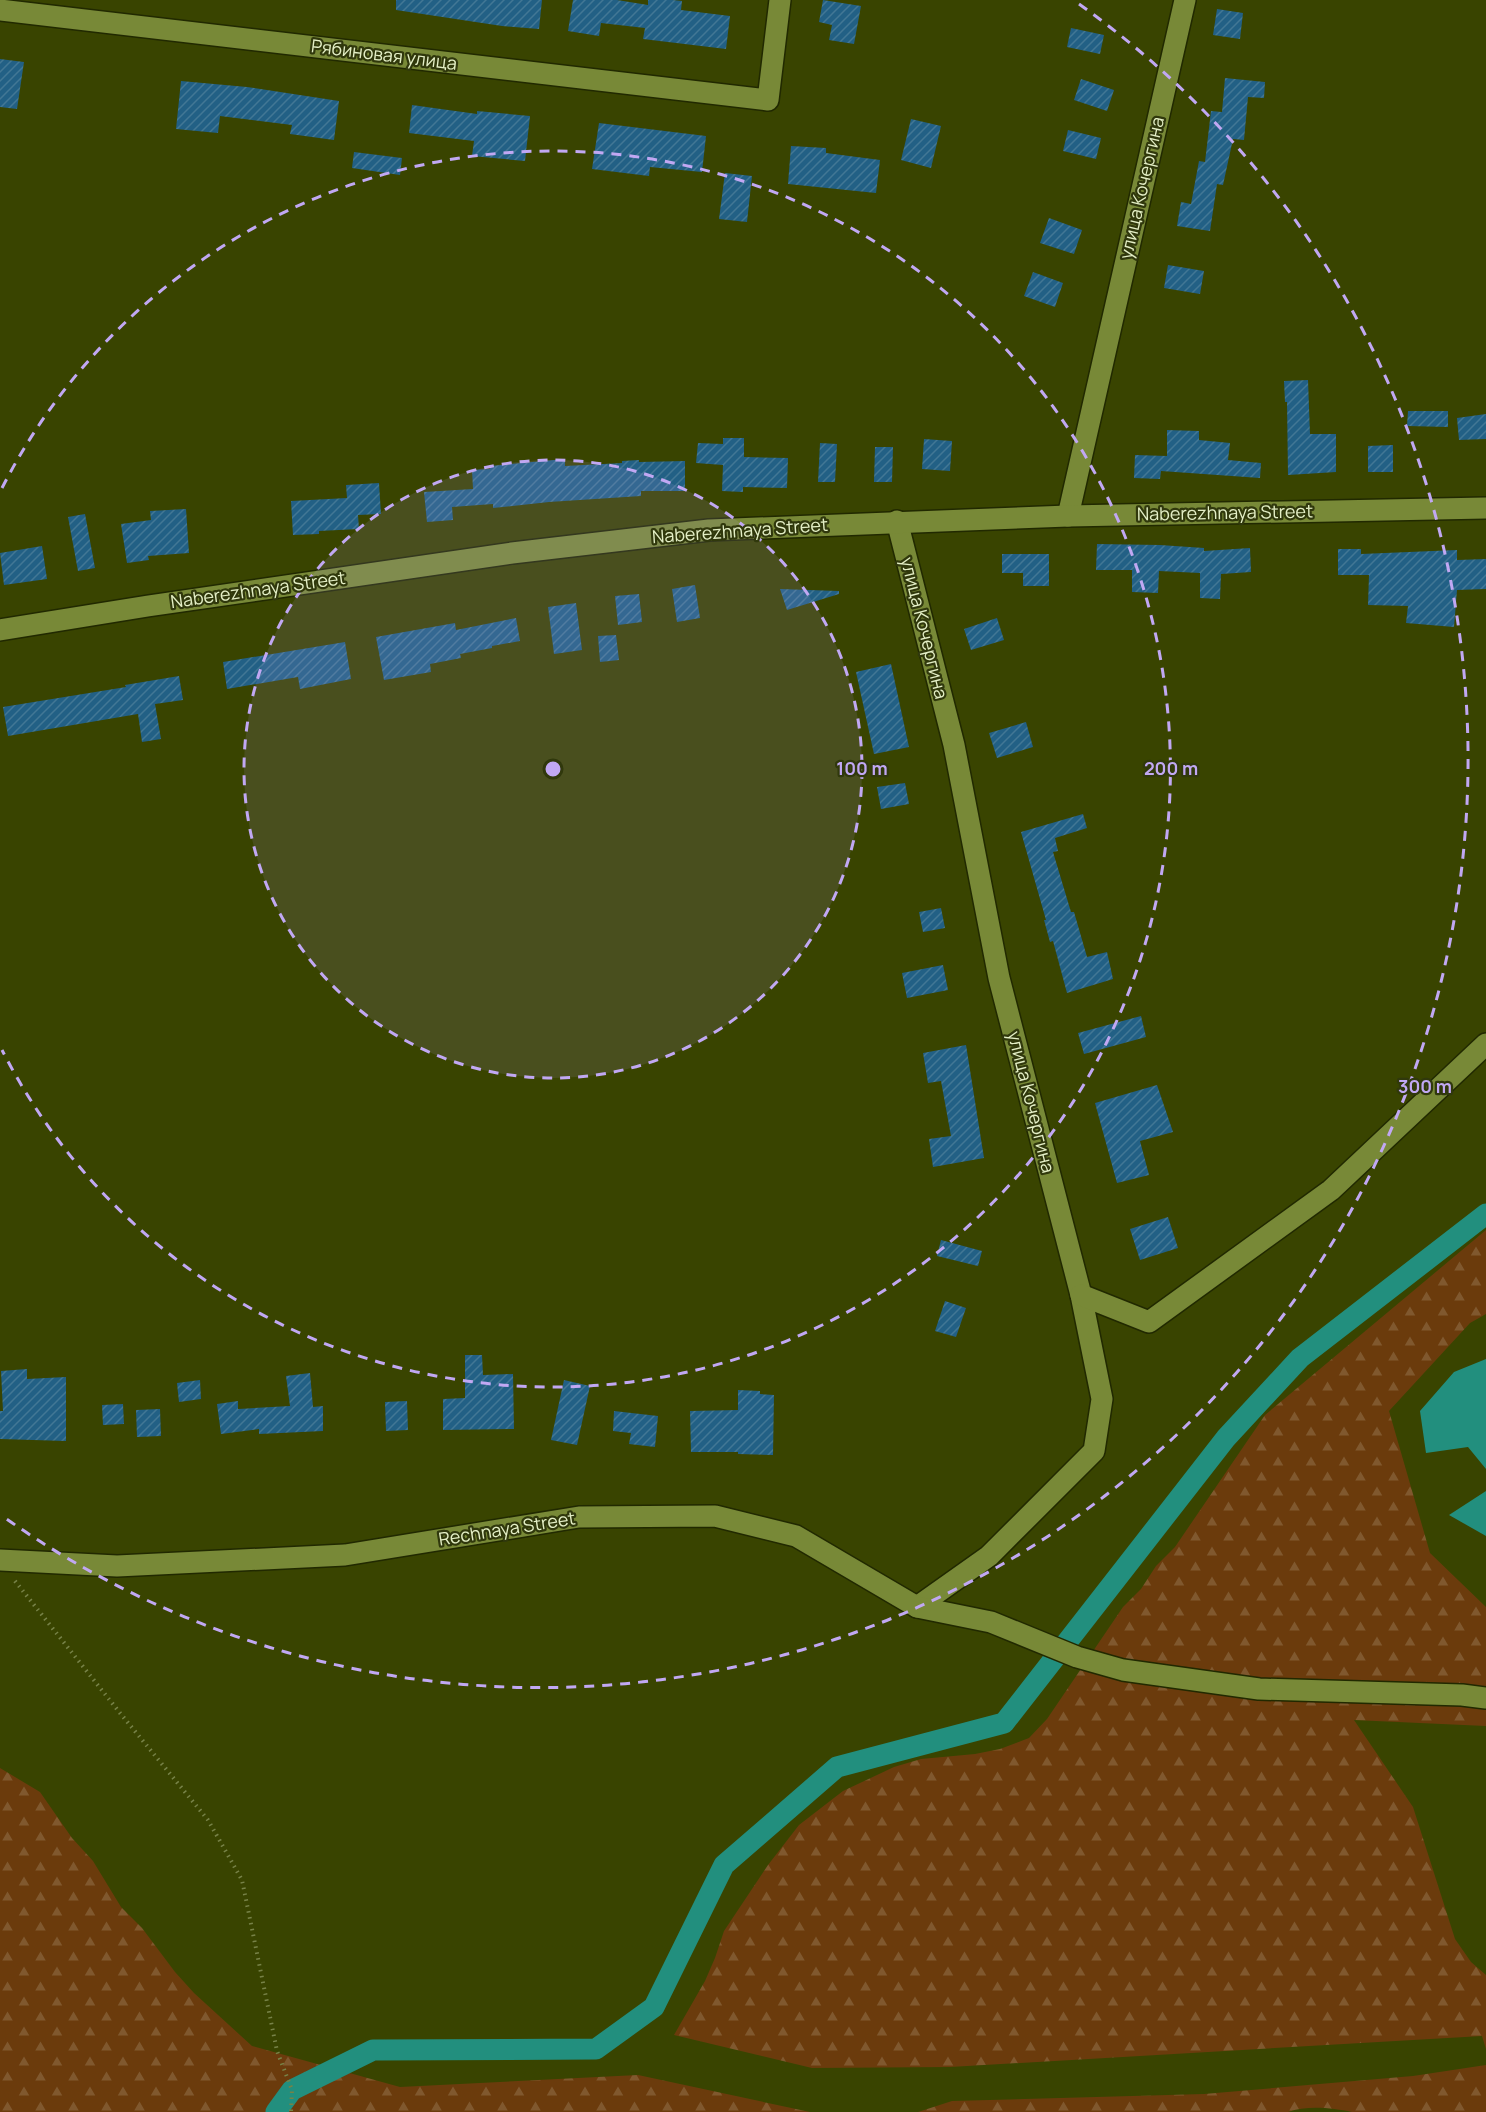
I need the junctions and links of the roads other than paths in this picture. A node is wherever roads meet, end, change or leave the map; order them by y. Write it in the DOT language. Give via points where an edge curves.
graph roads {
  1 [pos="780,0"];
  2 [pos="1185,0"];
  3 [pos="0,10"];
  4 [pos="1486,508"];
  5 [pos="1068,516"];
  6 [pos="897,521"];
  7 [pos="0,630"];
  8 [pos="1486,1044"];
  9 [pos="1081,1295"];
  10 [pos="0,1560"];
  11 [pos="917,1607"];
  12 [pos="1486,1698"];
  1 -- 3 [label="street, Рябиновая улица" via="768,100"];
  2 -- 5 [label="street, улица Кочергина"];
  4 -- 5 [label="street, Naberezhnaya Street"];
  5 -- 6 [label="street, Naberezhnaya Street"];
  6 -- 7 [label="street, Naberezhnaya Street" via="709,530 512,553"];
  6 -- 9 [label="street, улица Кочергина" via="954,745 999,978"];
  8 -- 9 [label="street" via="1331,1191 1149,1322"];
  9 -- 11 [label="street, улица Кочергина" via="1102,1399 1094,1451 989,1556"];
  10 -- 11 [label="street, Rechnaya Street" via="117,1566 345,1555 579,1517 715,1516 796,1536"];
  11 -- 12 [label="street, Rechnaya Street" via="991,1622 1077,1657 1123,1670 1260,1689"];
}
